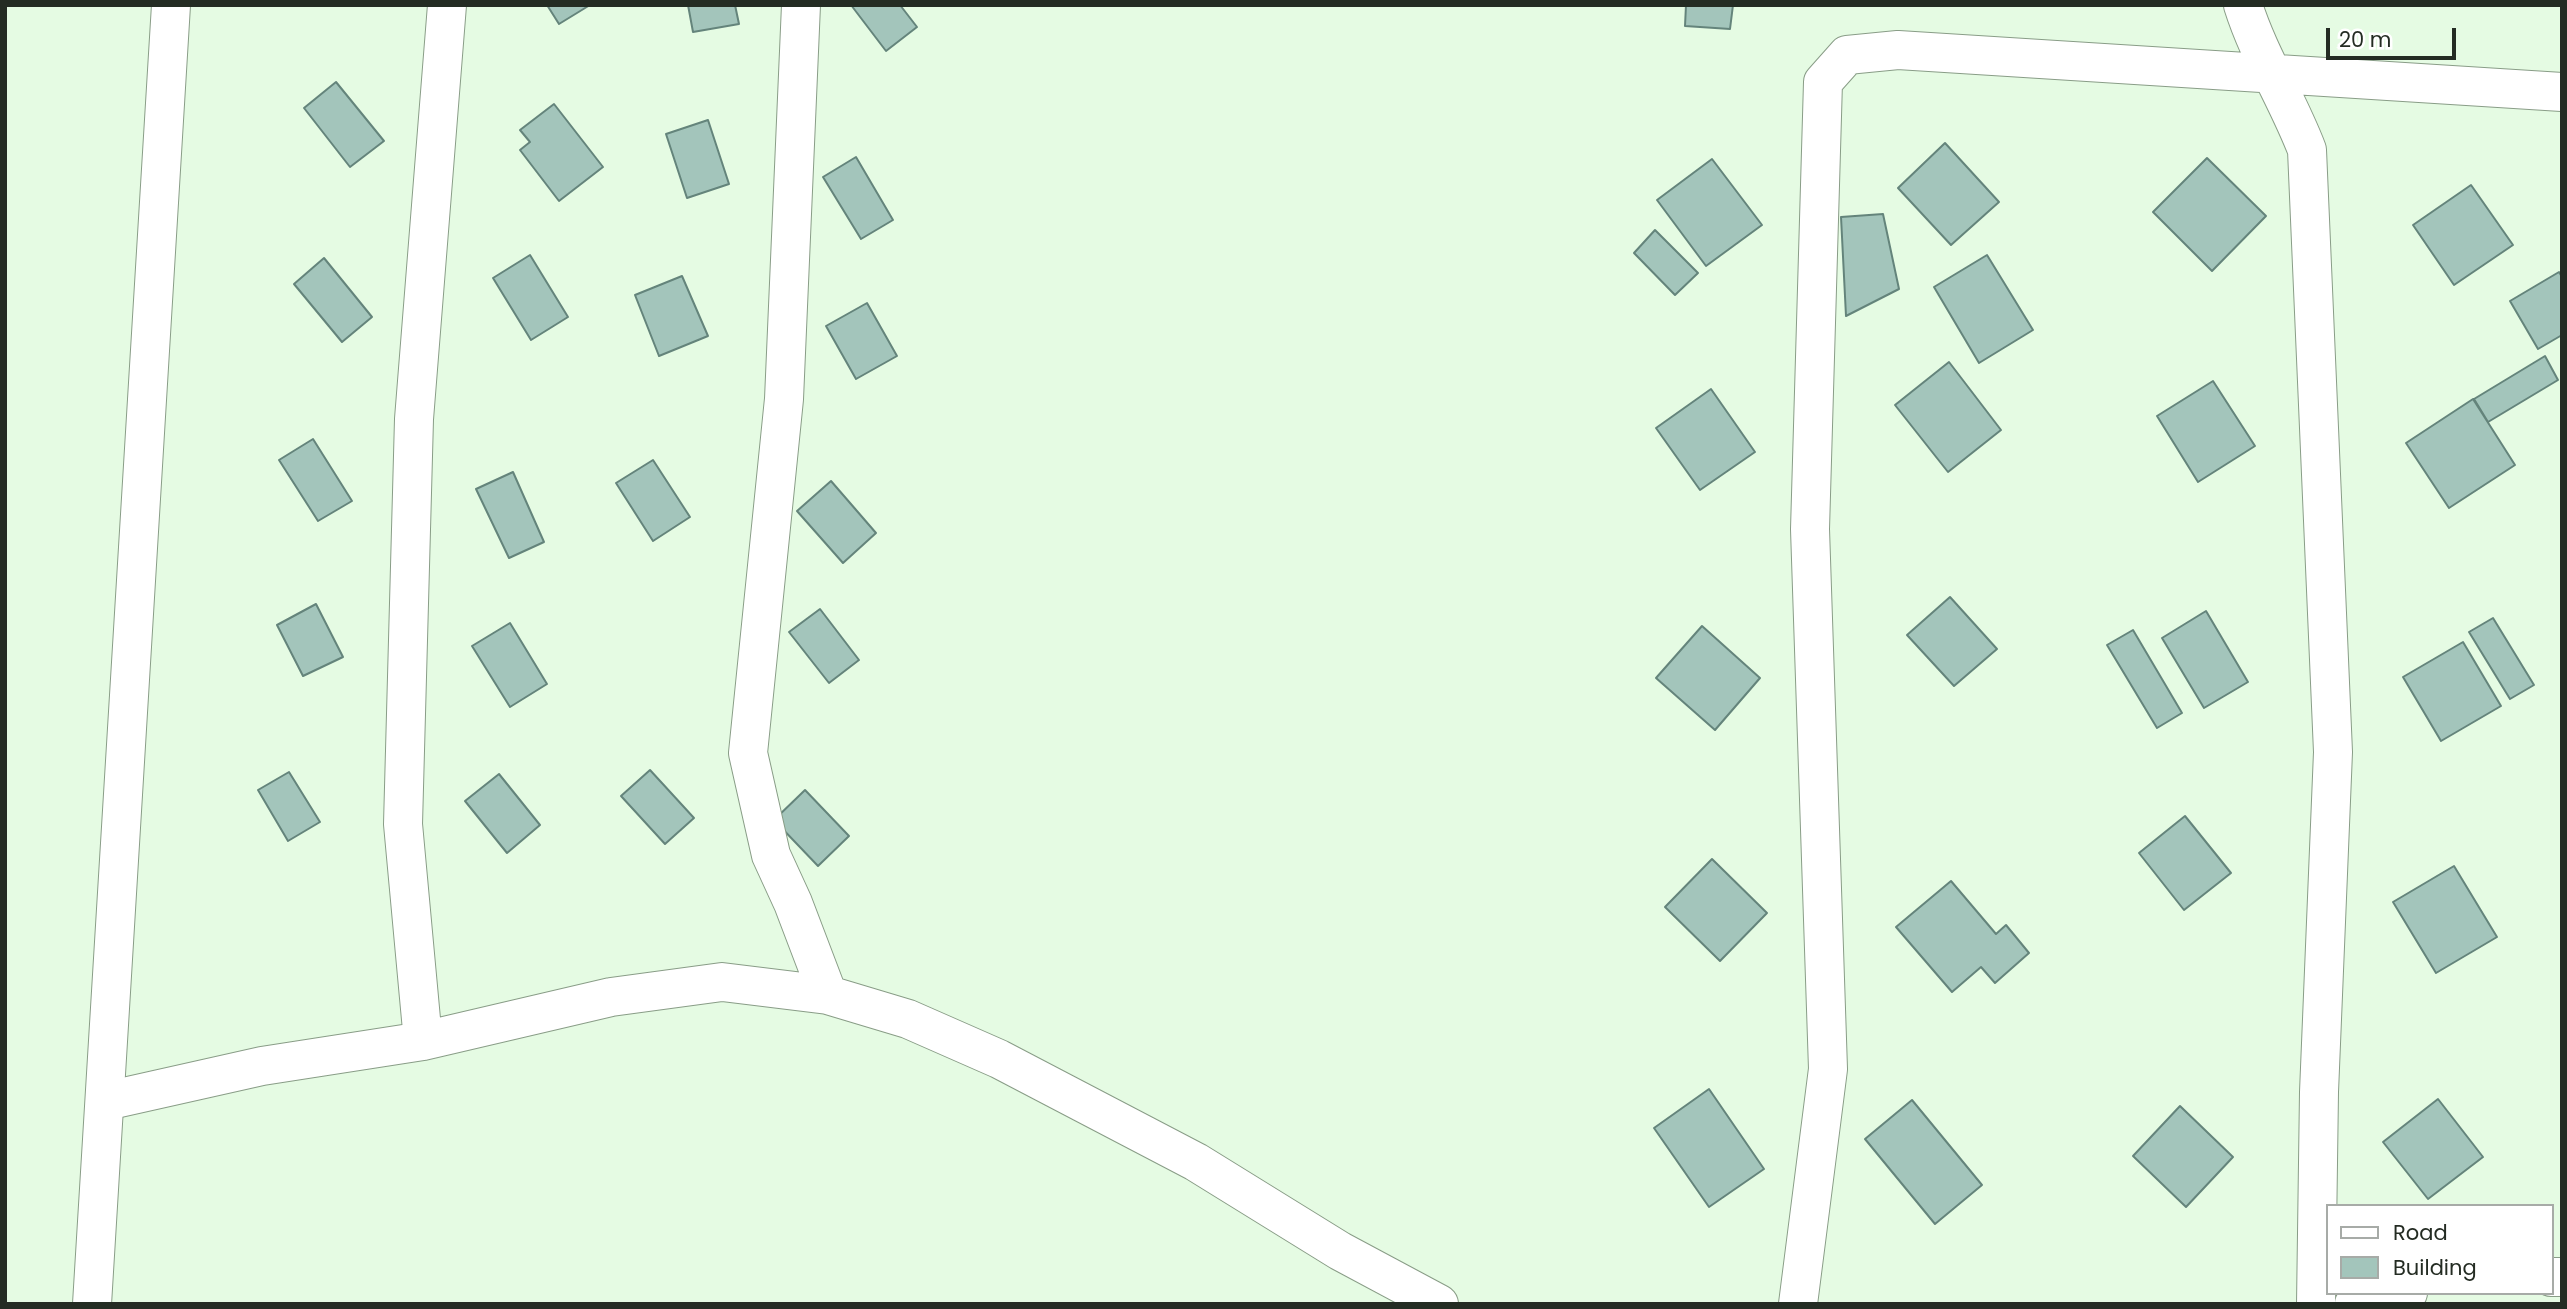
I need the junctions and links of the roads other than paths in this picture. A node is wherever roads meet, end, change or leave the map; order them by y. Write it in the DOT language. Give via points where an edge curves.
graph roads {
  1 [pos="171,5"];
  2 [pos="447,5"];
  3 [pos="801,5"];
  4 [pos="2242,5"];
  5 [pos="2272,76"];
  6 [pos="2562,92"];
  7 [pos="828,995"];
  8 [pos="423,1041"];
  9 [pos="106,1101"];
  10 [pos="2398,1295"];
  11 [pos="92,1304"];
  12 [pos="1439,1304"];
  13 [pos="1798,1304"];
  14 [pos="2316,1304"];
  15 [pos="2354,1304"];
  1 -- 9 [label="street"];
  2 -- 8 [label="street" via="414,419 403,824"];
  3 -- 7 [label="street" via="784,399 748,753 771,855"];
  4 -- 5 [label="street"];
  5 -- 6 [label="street"];
  5 -- 13 [label="street" via="1898,50 1847,55 1823,82 1810,529 1828,1069"];
  5 -- 14 [label="street" via="2292,110 2307,150 2333,752 2319,1092"];
  7 -- 8 [label="street" via="722,982 611,997"];
  7 -- 12 [label="street" via="908,1019 999,1059 1196,1162 1340,1251"];
  8 -- 9 [label="street" via="262,1066"];
  9 -- 11 [label="street"];
  10 -- 15 [label="street"];
}
